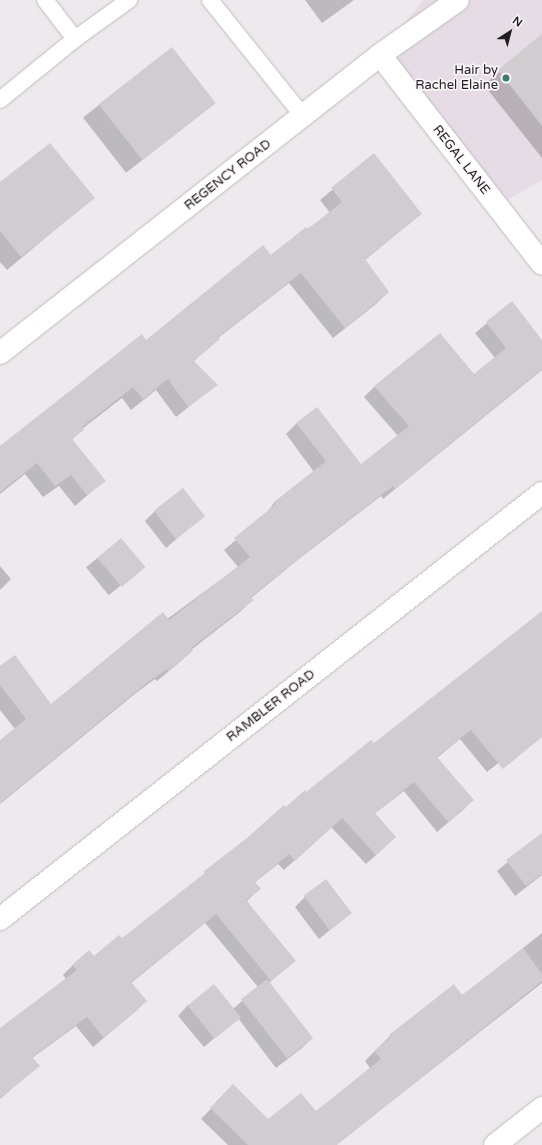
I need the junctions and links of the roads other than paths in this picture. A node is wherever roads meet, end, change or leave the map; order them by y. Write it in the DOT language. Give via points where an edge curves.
graph roads {
  1 [pos="45,0"];
  2 [pos="129,0"];
  3 [pos="210,0"];
  4 [pos="458,0"];
  5 [pos="75,39"];
  6 [pos="380,55"];
  7 [pos="0,100"];
  8 [pos="303,116"];
  9 [pos="542,264"];
  10 [pos="0,353"];
  11 [pos="542,493"];
  12 [pos="0,919"];
  13 [pos="542,1108"];
  14 [pos="495,1145"];
  1 -- 5 [label="lane"];
  2 -- 5 [label="lane"];
  3 -- 8 [label="lane"];
  4 -- 6 [label="street, REGENCY ROAD"];
  5 -- 7 [label="lane"];
  6 -- 8 [label="street, REGENCY ROAD"];
  6 -- 9 [label="street, REGAL LANE"];
  8 -- 10 [label="street, REGENCY ROAD"];
  11 -- 12 [label="street, RAMBLER ROAD"];
  13 -- 14 [label="street"];
}
